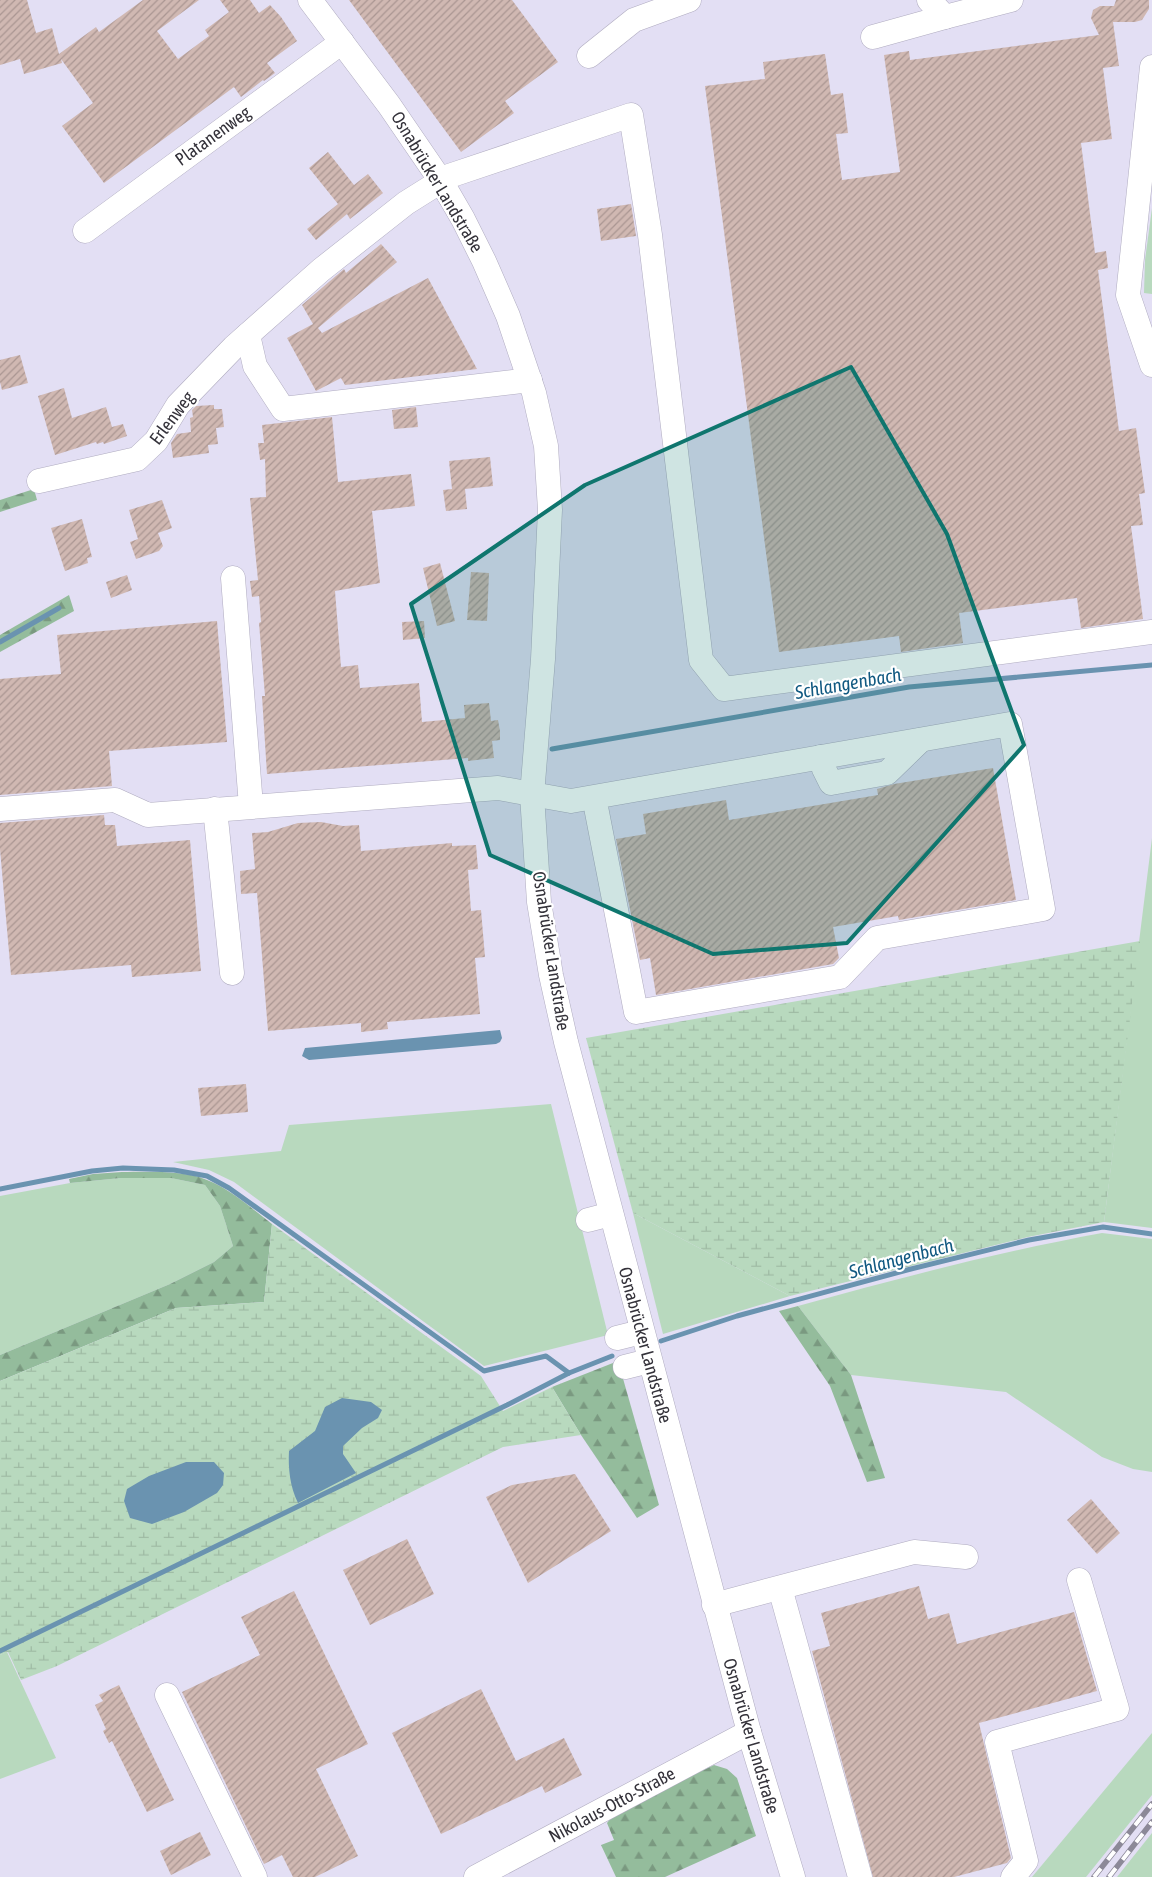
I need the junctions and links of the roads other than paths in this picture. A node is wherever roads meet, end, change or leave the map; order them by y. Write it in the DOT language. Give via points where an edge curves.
graph roads {
  1 [pos="310,0"];
  2 [pos="689,0"];
  3 [pos="1011,0"];
  4 [pos="937,8"];
  5 [pos="873,37"];
  6 [pos="342,42"];
  7 [pos="589,56"];
  8 [pos="1152,68"];
  9 [pos="441,181"];
  10 [pos="85,230"];
  11 [pos="242,341"];
  12 [pos="1152,365"];
  13 [pos="530,380"];
  14 [pos="39,481"];
  15 [pos="233,578"];
  16 [pos="1152,632"];
  17 [pos="532,795"];
  18 [pos="594,797"];
  19 [pos="251,806"];
  20 [pos="0,809"];
  21 [pos="215,809"];
  22 [pos="232,973"];
  23 [pos="611,1214"];
  24 [pos="588,1220"];
  25 [pos="641,1332"];
  26 [pos="617,1338"];
  27 [pos="649,1360"];
  28 [pos="625,1367"];
  29 [pos="966,1557"];
  30 [pos="1079,1580"];
  31 [pos="780,1588"];
  32 [pos="714,1605"];
  33 [pos="167,1695"];
  34 [pos="749,1732"];
  35 [pos="255,1877"];
  36 [pos="476,1877"];
  37 [pos="792,1877"];
  38 [pos="860,1877"];
  39 [pos="1013,1877"];
  1 -- 6 [label="street, Osnabrücker Landstraße"];
  2 -- 7 [label="street" via="634,20"];
  3 -- 4 [label="street"];
  4 -- 5 [label="street"];
  6 -- 9 [label="street, Osnabrücker Landstraße"];
  6 -- 10 [label="street, Platanenweg"];
  8 -- 12 [label="street" via="1128,295"];
  9 -- 11 [label="street" via="406,203 321,270"];
  9 -- 13 [label="street, Osnabrücker Landstraße" via="484,261 508,316"];
  9 -- 16 [label="street" via="631,115 650,235 701,660 724,689"];
  11 -- 13 [label="street" via="283,409"];
  11 -- 14 [label="street, Erlenweg" via="178,405 156,441 137,459"];
  13 -- 17 [label="street, Osnabrücker Landstraße" via="546,446 550,510"];
  15 -- 19 [label="street"];
  17 -- 18 [label="street" via="571,801"];
  17 -- 19 [label="street" via="498,788"];
  17 -- 23 [label="street, Osnabrücker Landstraße" via="539,902 551,975"];
  18 -- 18 [label="street" via="1010,724 1043,909 877,938 840,977 636,1012"];
  19 -- 21 [label="street"];
  20 -- 21 [label="street" via="115,800 148,815"];
  21 -- 22 [label="street"];
  23 -- 24 [label="street"];
  23 -- 25 [label="street, Osnabrücker Landstraße"];
  25 -- 26 [label="street"];
  25 -- 27 [label="street, Osnabrücker Landstraße"];
  27 -- 28 [label="street"];
  27 -- 32 [label="street, Osnabrücker Landstraße"];
  29 -- 31 [label="street" via="914,1552"];
  30 -- 39 [label="street" via="1117,1709 997,1742 1026,1860"];
  31 -- 32 [label="street"];
  31 -- 38 [label="street"];
  32 -- 34 [label="street, Osnabrücker Landstraße"];
  33 -- 35 [label="street"];
  34 -- 36 [label="street, Nikolaus-Otto-Straße"];
  34 -- 37 [label="street, Osnabrücker Landstraße"];
}
